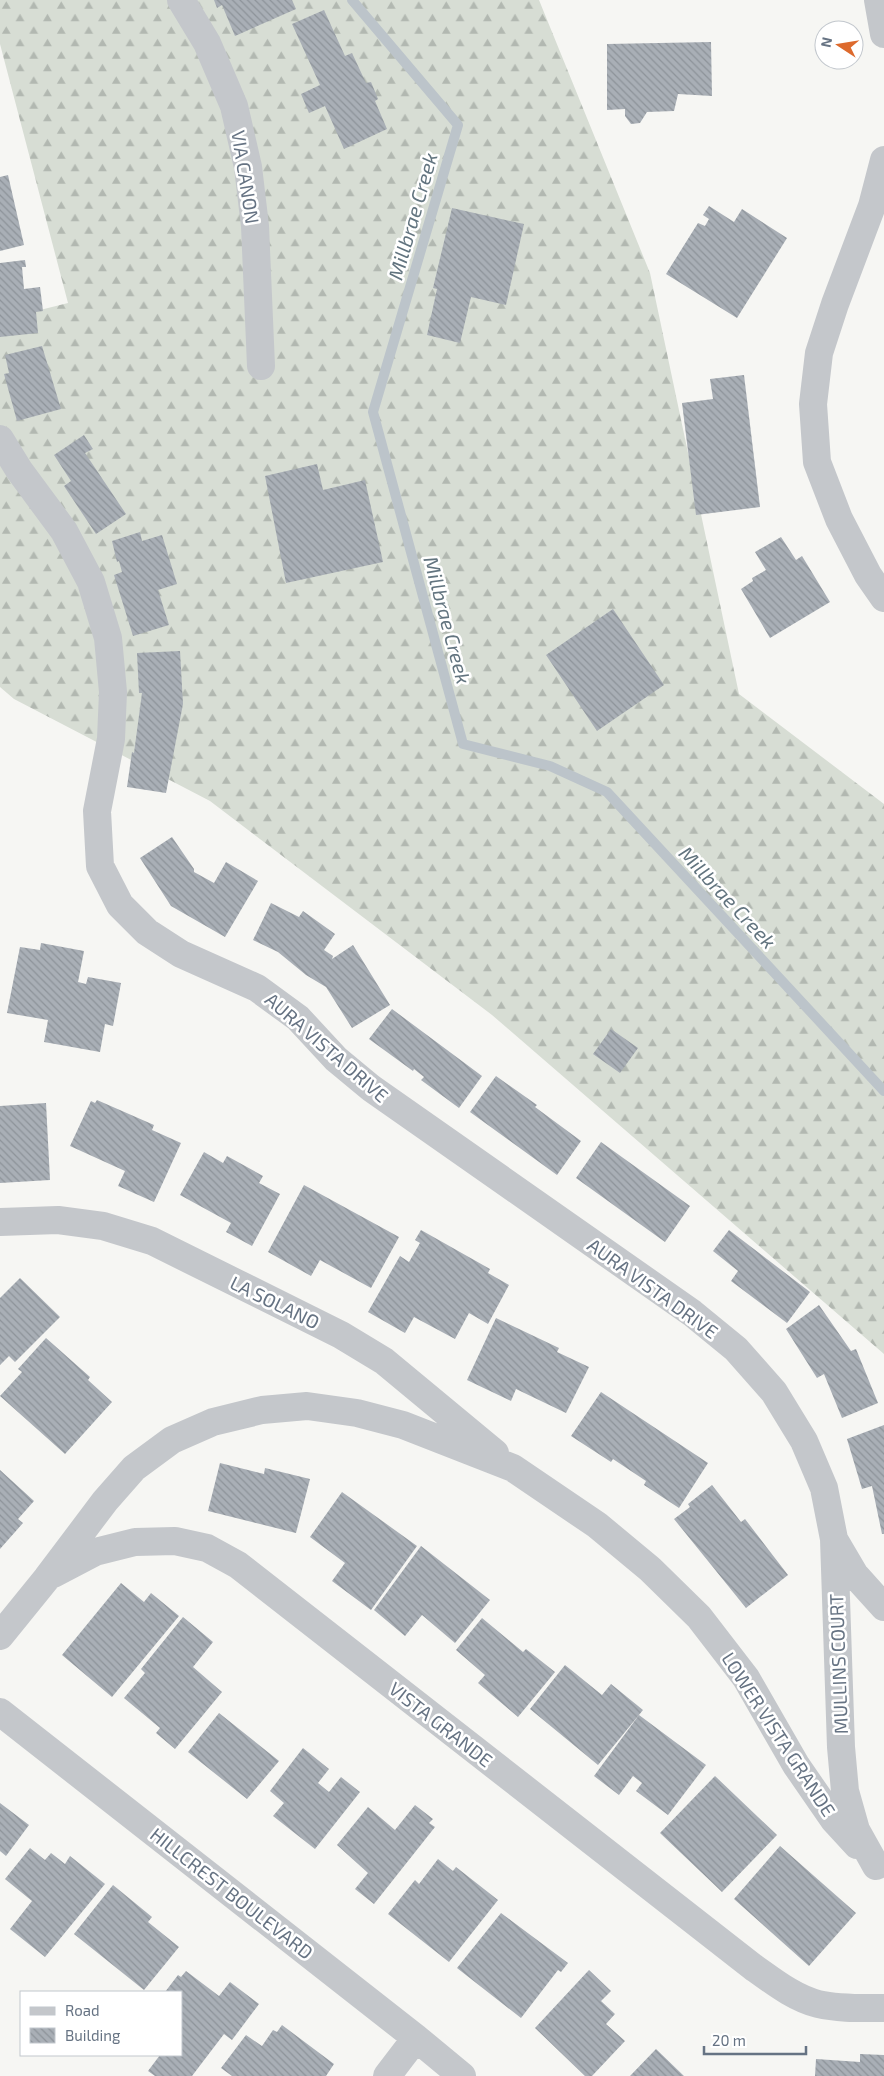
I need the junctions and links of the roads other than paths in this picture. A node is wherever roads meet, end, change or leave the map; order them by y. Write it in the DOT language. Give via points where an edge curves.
graph roads {
  1 [pos="181,0"];
  2 [pos="878,0"];
  3 [pos="884,34"];
  4 [pos="884,160"];
  5 [pos="260,366"];
  6 [pos="0,439"];
  7 [pos="884,598"];
  8 [pos="0,1222"];
  9 [pos="513,1468"];
  10 [pos="834,1539"];
  11 [pos="47,1578"];
  12 [pos="884,1607"];
  13 [pos="0,1636"];
  14 [pos="0,1712"];
  15 [pos="880,1869"];
  16 [pos="884,2008"];
  17 [pos="416,2038"];
  18 [pos="387,2076"];
  19 [pos="462,2076"];
  1 -- 5 [label="street, VIA CANON" via="207,44 234,106 248,167 256,226"];
  2 -- 3 [label="street"];
  4 -- 7 [label="street" via="872,206 819,353 813,404 817,462 839,519 868,575"];
  6 -- 10 [label="street, AURA VISTA DRIVE" via="64,531 91,582 108,638 113,692 111,739 97,811 100,866 120,905 147,932 181,954 257,988 298,1018 336,1059 370,1088 692,1313 736,1349 774,1392 804,1441 824,1488"];
  8 -- 9 [label="street, LA SOLANO" via="58,1220 103,1226 152,1241 341,1335 384,1361"];
  9 -- 11 [label="street, LOWER VISTA GRANDE" via="403,1425 358,1413 307,1406 262,1410 213,1422 172,1440 134,1468 104,1501"];
  9 -- 15 [label="street, LOWER VISTA GRANDE" via="597,1525 650,1569 699,1617 746,1678 796,1765 834,1820"];
  10 -- 12 [label="street, MULLINS COURT" via="855,1575"];
  10 -- 15 [label="street, MULLINS COURT" via="844,1791 856,1830"];
  11 -- 13 [label="street, VISTA GRANDE"];
  11 -- 16 [label="street, VISTA GRANDE" via="95,1552 136,1542 175,1541 208,1548 238,1565 784,1989 817,2004"];
  14 -- 17 [label="street, HILLCREST BOULEVARD"];
  17 -- 18 [label="street"];
  17 -- 19 [label="street, HILLCREST BOULEVARD"];
}
